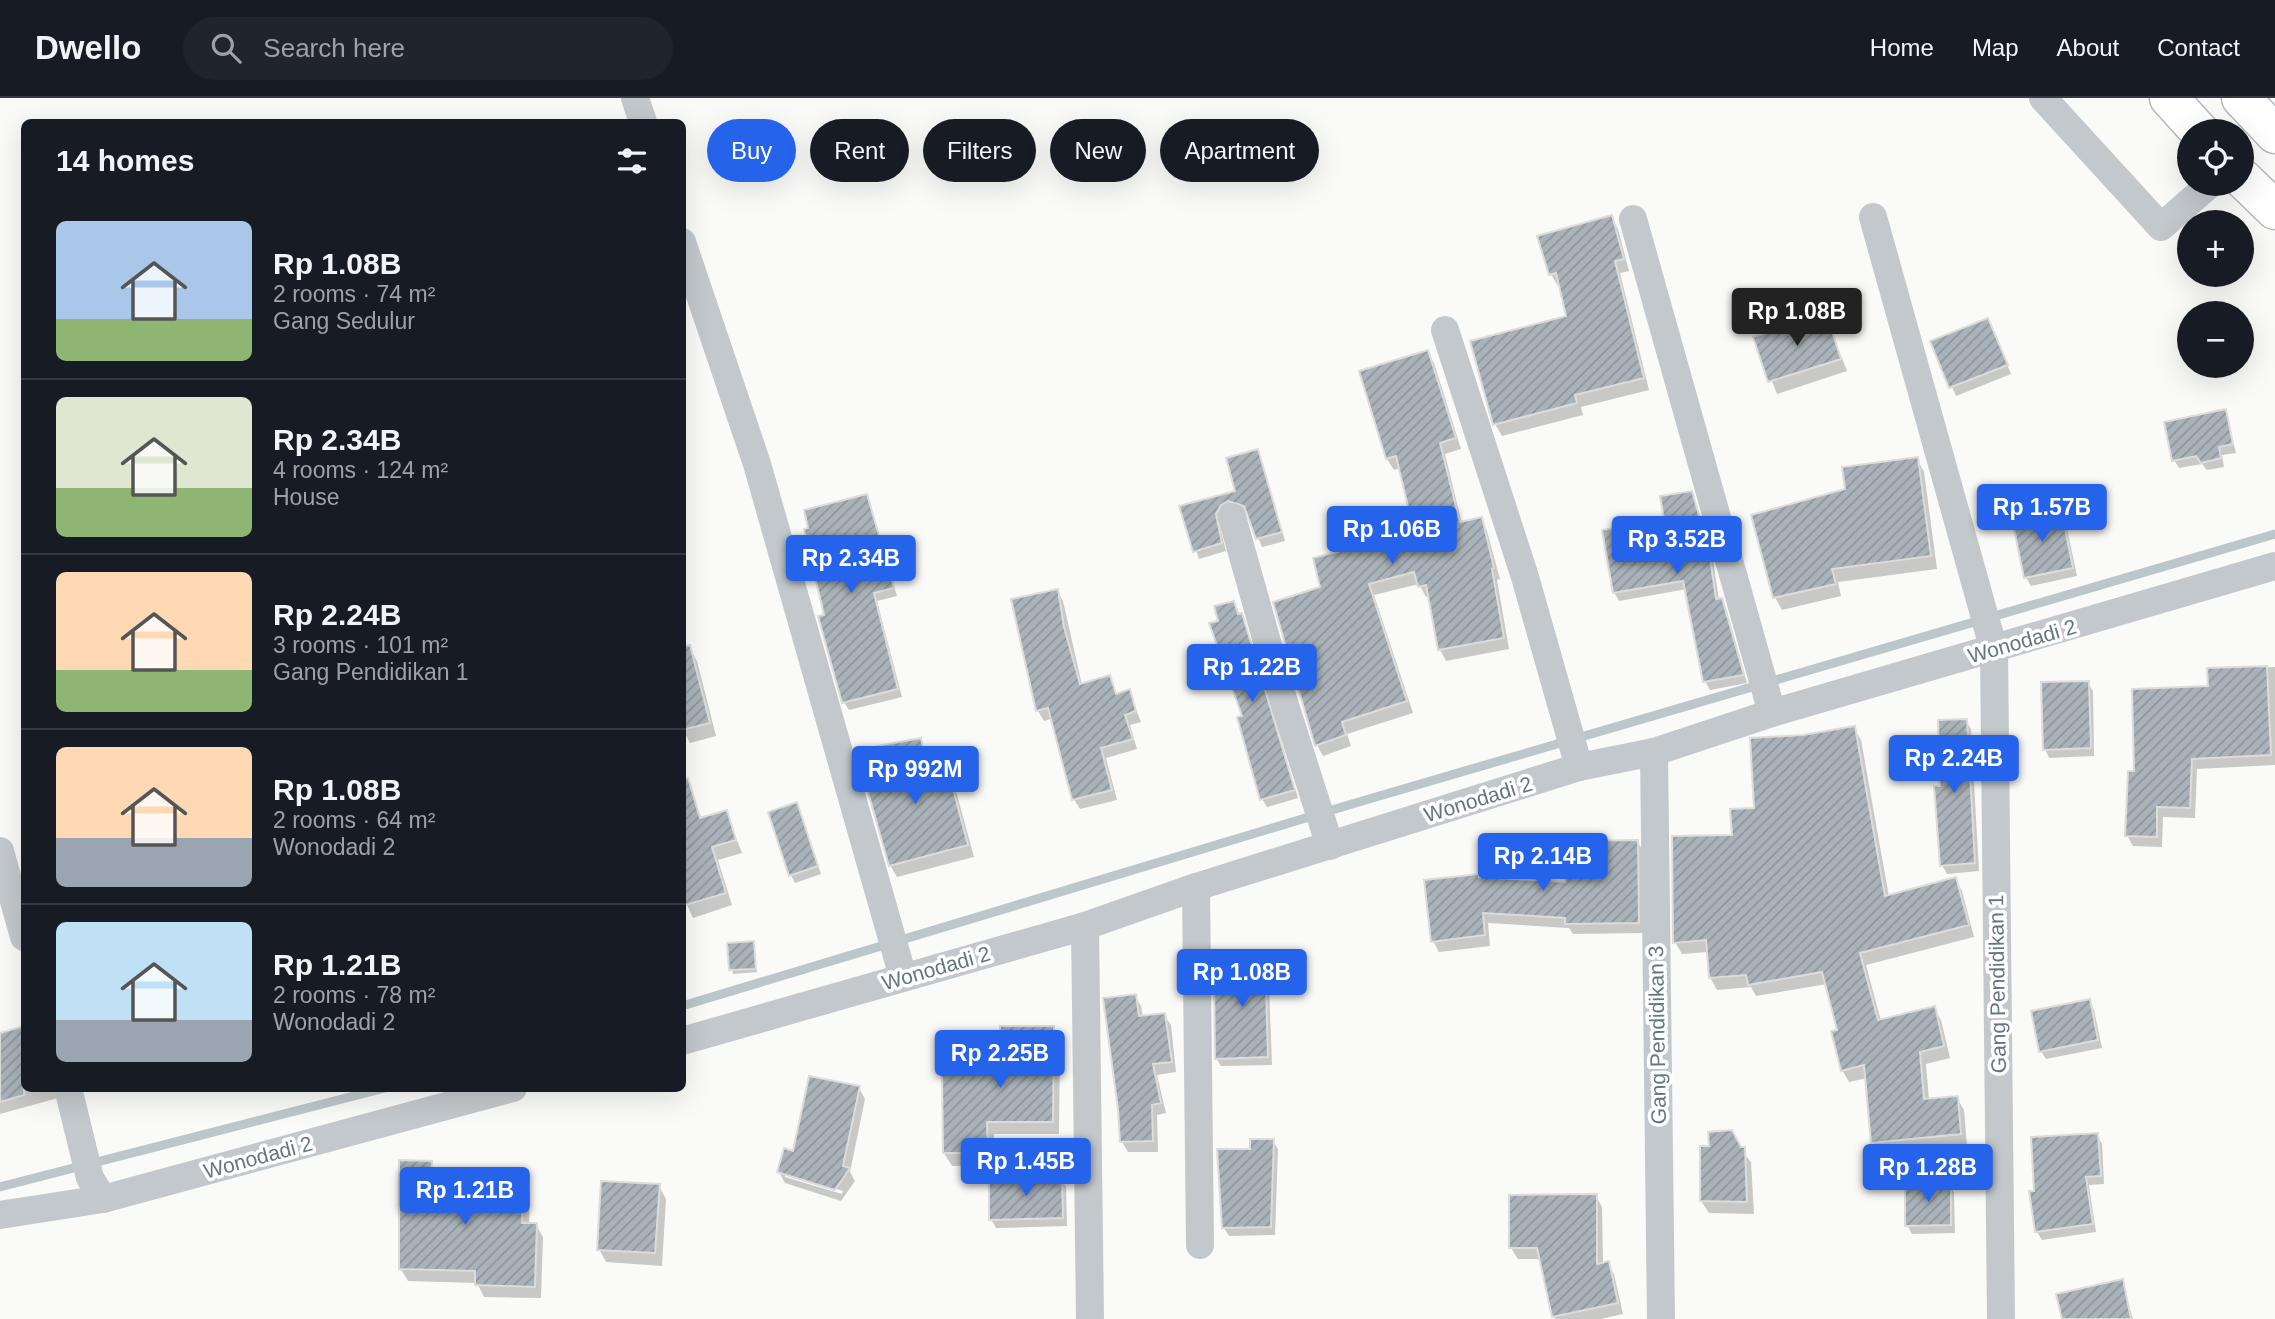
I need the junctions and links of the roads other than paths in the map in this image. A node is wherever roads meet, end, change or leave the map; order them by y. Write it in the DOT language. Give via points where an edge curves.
graph roads {
  1 [pos="635,98"];
  2 [pos="2043,98"];
  3 [pos="2169,98"];
  4 [pos="2241,98"];
  5 [pos="642,119"];
  6 [pos="2188,119"];
  7 [pos="2275,134"];
  8 [pos="2254,190"];
  9 [pos="2196,196"];
  10 [pos="2275,210"];
  11 [pos="1873,217"];
  12 [pos="1633,219"];
  13 [pos="686,254"];
  14 [pos="1445,330"];
  15 [pos="1232,517"];
  16 [pos="2275,566"];
  17 [pos="1994,650"];
  18 [pos="1772,713"];
  19 [pos="1654,752"];
  20 [pos="1579,767"];
  21 [pos="1330,846"];
  22 [pos="0,851"];
  23 [pos="1196,887"];
  24 [pos="21,926"];
  25 [pos="1085,926"];
  26 [pos="902,976"];
  27 [pos="686,1040"];
  28 [pos="493,1092"];
  29 [pos="70,1097"];
  30 [pos="97,1188"];
  31 [pos="0,1214"];
  32 [pos="1200,1245"];
  33 [pos="1090,1319"];
  34 [pos="1661,1319"];
  35 [pos="2001,1319"];
  1 -- 5 [label="street"];
  2 -- 9 [label="street" via="2161,227"];
  3 -- 6 [label="highway"];
  4 -- 7 [label="highway"];
  8 -- 10 [label="highway"];
  11 -- 17 [label="street, Gang Pendidikan 1"];
  12 -- 18 [label="street"];
  13 -- 26 [label="street" via="757,464"];
  14 -- 20 [label="street" via="1525,576"];
  15 -- 21 [label="street"];
  16 -- 17 [label="street, Wonodadi 2"];
  17 -- 18 [label="street, Wonodadi 2"];
  17 -- 35 [label="street, Gang Pendidikan 1"];
  18 -- 19 [label="street, Wonodadi 2"];
  19 -- 20 [label="street, Wonodadi 2"];
  19 -- 34 [label="street, Gang Pendidikan 3"];
  20 -- 21 [label="street, Wonodadi 2"];
  21 -- 23 [label="street, Wonodadi 2"];
  22 -- 24 [label="street"];
  23 -- 25 [label="street, Wonodadi 2"];
  23 -- 32 [label="street"];
  25 -- 26 [label="street, Wonodadi 2"];
  25 -- 33 [label="street"];
  26 -- 27 [label="street, Wonodadi 2"];
  28 -- 30 [label="street, Wonodadi 2"];
  29 -- 30 [label="street"];
  30 -- 31 [label="street, Wonodadi 2"];
}
